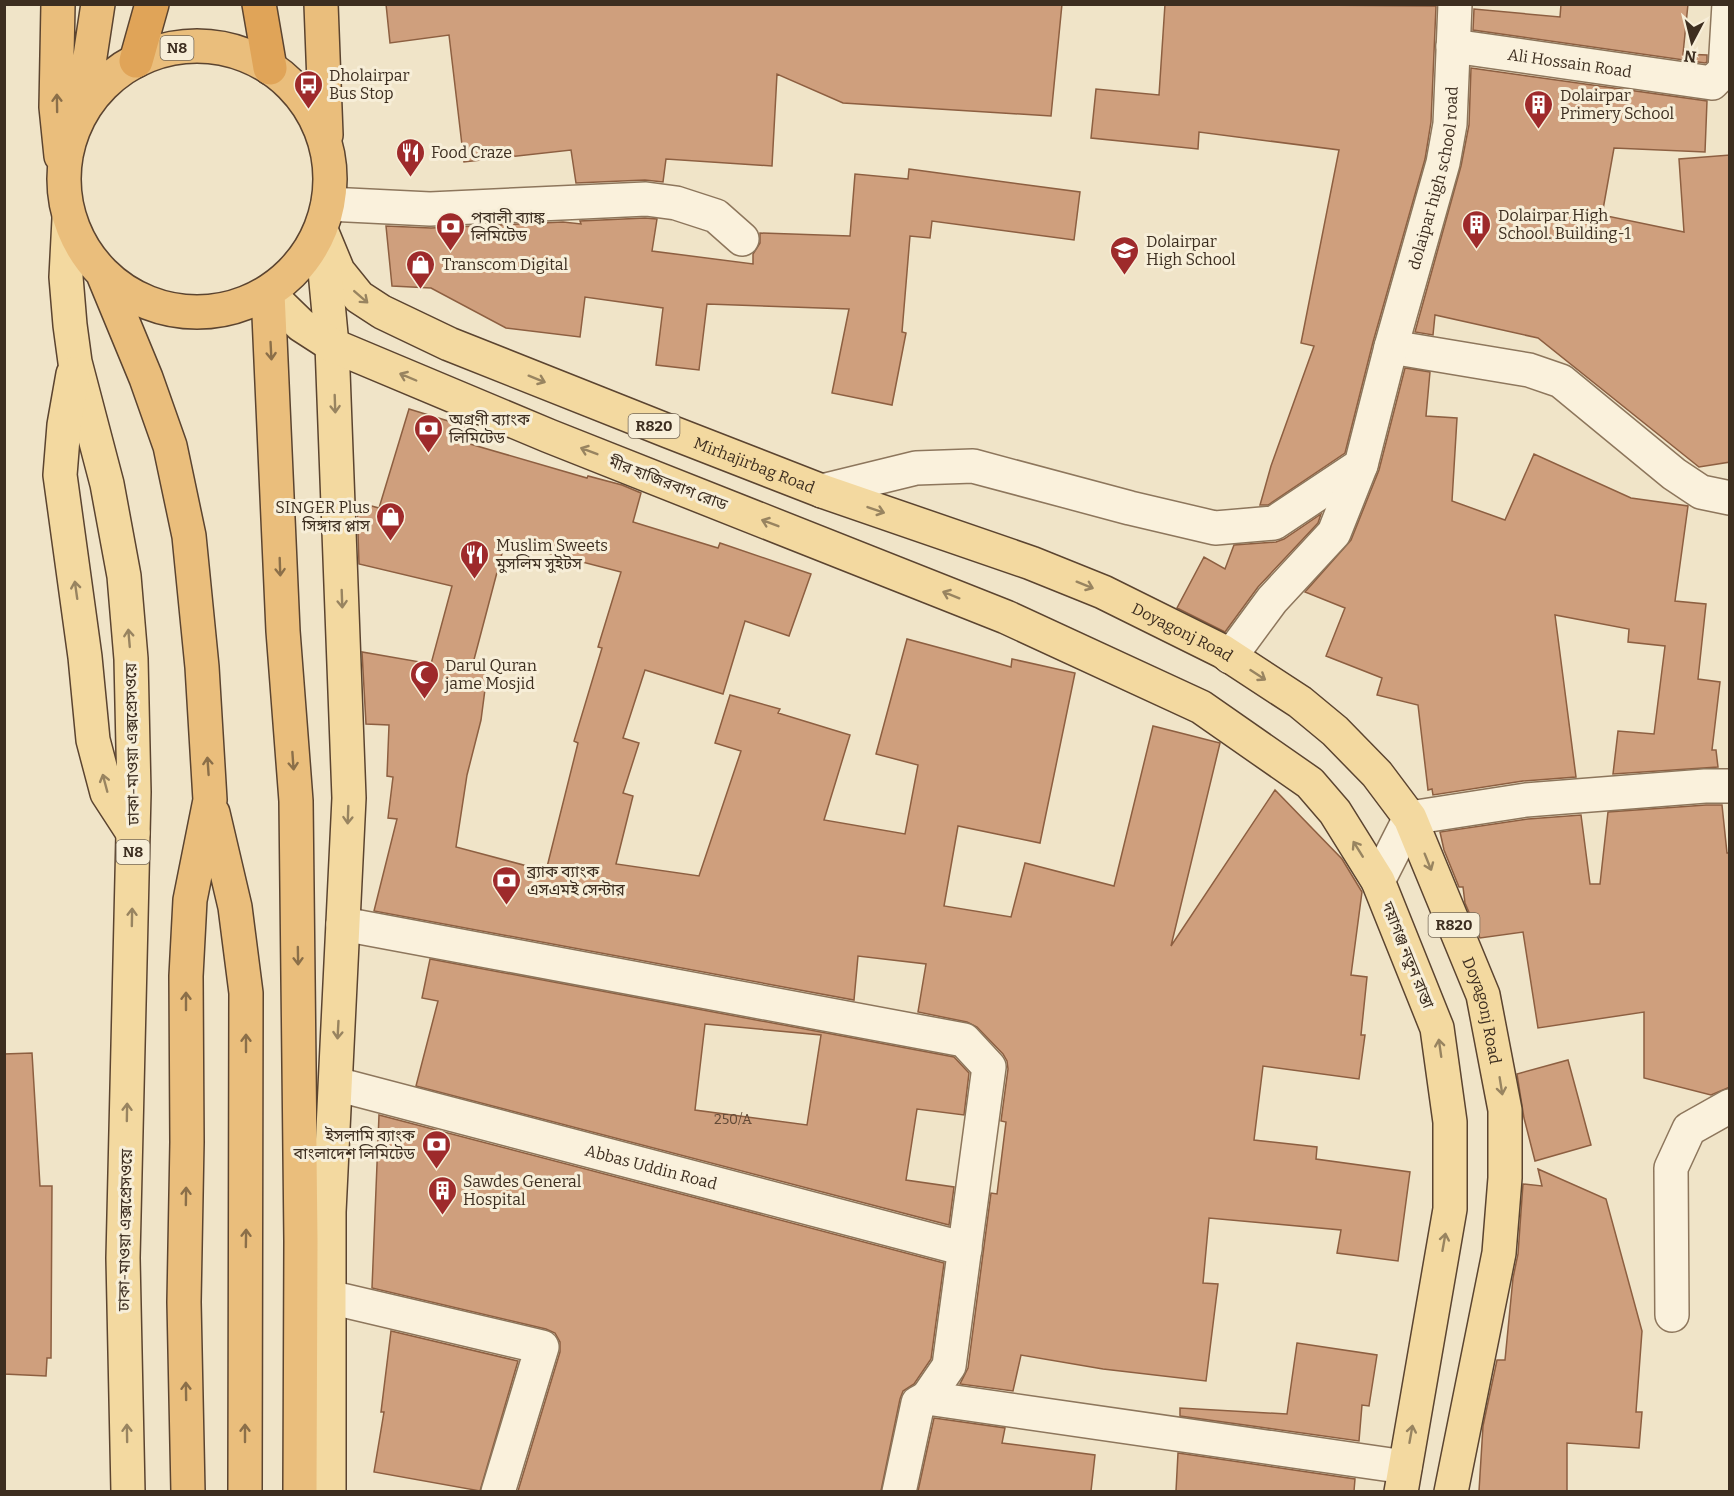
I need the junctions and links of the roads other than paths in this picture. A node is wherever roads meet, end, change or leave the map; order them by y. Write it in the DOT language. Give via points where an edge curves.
graph roads {
  1 [pos="58,4"];
  2 [pos="98,4"];
  3 [pos="152,4"];
  4 [pos="259,4"];
  5 [pos="321,4"];
  6 [pos="1455,4"];
  7 [pos="1729,4"];
  8 [pos="1453,46"];
  9 [pos="136,61"];
  10 [pos="270,69"];
  11 [pos="82,111"];
  12 [pos="327,151"];
  13 [pos="63,182"];
  14 [pos="325,217"];
  15 [pos="69,219"];
  16 [pos="742,239"];
  17 [pos="103,274"];
  18 [pos="268,292"];
  19 [pos="332,345"];
  20 [pos="1391,346"];
  21 [pos="75,362"];
  22 [pos="1361,465"];
  23 [pos="822,491"];
  24 [pos="1730,498"];
  25 [pos="803,536"];
  26 [pos="1031,563"];
  27 [pos="1006,617"];
  28 [pos="1230,657"];
  29 [pos="1730,786"];
  30 [pos="210,800"];
  31 [pos="1410,818"];
  32 [pos="133,833"];
  33 [pos="1378,881"];
  34 [pos="343,924"];
  35 [pos="336,1084"];
  36 [pos="1730,1106"];
  37 [pos="965,1249"];
  38 [pos="329,1297"];
  39 [pos="1672,1315"];
  40 [pos="927,1398"];
  41 [pos="1403,1479"];
  42 [pos="128,1491"];
  43 [pos="188,1491"];
  44 [pos="245,1491"];
  45 [pos="300,1491"];
  46 [pos="329,1491"];
  47 [pos="498,1491"];
  48 [pos="899,1491"];
  49 [pos="1451,1491"];
  13 -- 1 [label="highway, one-way" via="56,107"];
  2 -- 11 [label="highway, N8"];
  3 -- 9 [label="highway, N8"];
  4 -- 10 [label="highway"];
  5 -- 12 [label="highway, N8"];
  6 -- 8 [label="street, dolaipar high school road"];
  7 -- 8 [label="street, Ali Hossain Road" via="1725,70 1712,83"];
  8 -- 20 [label="street, dolaipar high school road" via="1450,124 1443,163"];
  9 -- 10 [label="highway, ঢাকা-মাওয়া এক্সপ্রেসওয়ে / N8" via="164,50 193,46 251,57"];
  9 -- 11 [label="highway, ঢাকা-মাওয়া এক্সপ্রেসওয়ে / N8" via="105,82"];
  10 -- 12 [label="highway, ঢাকা-মাওয়া এক্সপ্রেসওয়ে / N8" via="288,81 315,117"];
  11 -- 13 [label="highway, ঢাকা-মাওয়া এক্সপ্রেসওয়ে / N8" via="68,146"];
  12 -- 14 [label="highway, ঢাকা-মাওয়া এক্সপ্রেসওয়ে / N8"];
  13 -- 15 [label="highway, ঢাকা-মাওয়া এক্সপ্রেসওয়ে / N8"];
  14 -- 16 [label="street" via="646,199 676,203 716,216"];
  14 -- 18 [label="highway, ঢাকা-মাওয়া এক্সপ্রেসওয়ে / N8" via="312,249 299,267"];
  14 -- 19 [label="main road"];
  14 -- 23 [label="main road, Mirhajirbag Road / R820, one-way" via="338,271 359,297 382,312 460,348"];
  15 -- 17 [label="highway, ঢাকা-মাওয়া এক্সপ্রেসওয়ে / N8" via="82,248"];
  15 -- 21 [label="main road, ঢাকা-মাওয়া এক্সপ্রেসওয়ে / N8" via="66,277"];
  17 -- 18 [label="highway, ঢাকা-মাওয়া এক্সপ্রেসওয়ে / N8" via="140,299 164,309 190,312 217,311"];
  30 -- 17 [label="highway, one-way" via="189,536 170,446"];
  18 -- 19 [label="main road, মীর হাজিরবাগ রোড" via="301,325"];
  18 -- 45 [label="highway, one-way" via="283,631 296,801"];
  25 -- 19 [label="main road, মীর হাজিরবাগ রোড, one-way"];
  19 -- 34 [label="main road, one-way" via="349,798"];
  20 -- 22 [label="street, dolaipar high school road"];
  20 -- 24 [label="street" via="1529,370 1561,381 1674,474 1701,492"];
  32 -- 21 [label="main road, ঢাকা-মাওয়া এক্সপ্রেসওয়ে / N8, one-way" via="131,659 124,576 107,484"];
  32 -- 21 [label="main road, one-way" via="107,793 93,740 65,522 60,475"];
  22 -- 23 [label="street" via="1274,523 1215,528 973,466 916,468"];
  22 -- 28 [label="street, dolaipar high school road" via="1334,534 1272,600"];
  23 -- 25 [label="main road"];
  23 -- 26 [label="main road, Mirhajirbag Road / R820, one-way"];
  27 -- 25 [label="main road, মীর হাজিরবাগ রোড, one-way"];
  26 -- 28 [label="main road, Doyagonj Road / R820, one-way" via="1103,592"];
  33 -- 27 [label="main road, দয়াগঞ্জ নতুন রাস্তা, one-way" via="1335,812 1310,783 1201,707"];
  28 -- 31 [label="main road, Doyagonj Road / R820, one-way" via="1300,702 1335,731 1377,774"];
  29 -- 31 [label="street" via="1526,800"];
  43 -- 30 [label="highway, one-way" via="184,1302 186,976 190,900"];
  44 -- 30 [label="highway, one-way" via="246,993 235,907"];
  31 -- 33 [label="street"];
  31 -- 49 [label="main road, Doyagonj Road / R820, one-way" via="1483,995 1505,1110 1499,1253"];
  42 -- 32 [label="main road, ঢাকা-মাওয়া এক্সপ্রেসওয়ে / N8, one-way" via="123,1258"];
  41 -- 33 [label="main road, দয়াগঞ্জ নতুন রাস্তা, one-way" via="1450,1209 1450,1122 1437,1028"];
  34 -- 35 [label="main road, one-way"];
  34 -- 37 [label="street" via="964,1040 989,1067"];
  35 -- 37 [label="street, Abbas Uddin Road"];
  35 -- 38 [label="main road"];
  36 -- 39 [label="street" via="1689,1129 1671,1168"];
  37 -- 40 [label="street" via="949,1366"];
  38 -- 46 [label="main road"];
  38 -- 47 [label="street" via="542,1347"];
  40 -- 41 [label="street"];
  40 -- 48 [label="street" via="918,1403"];
}
